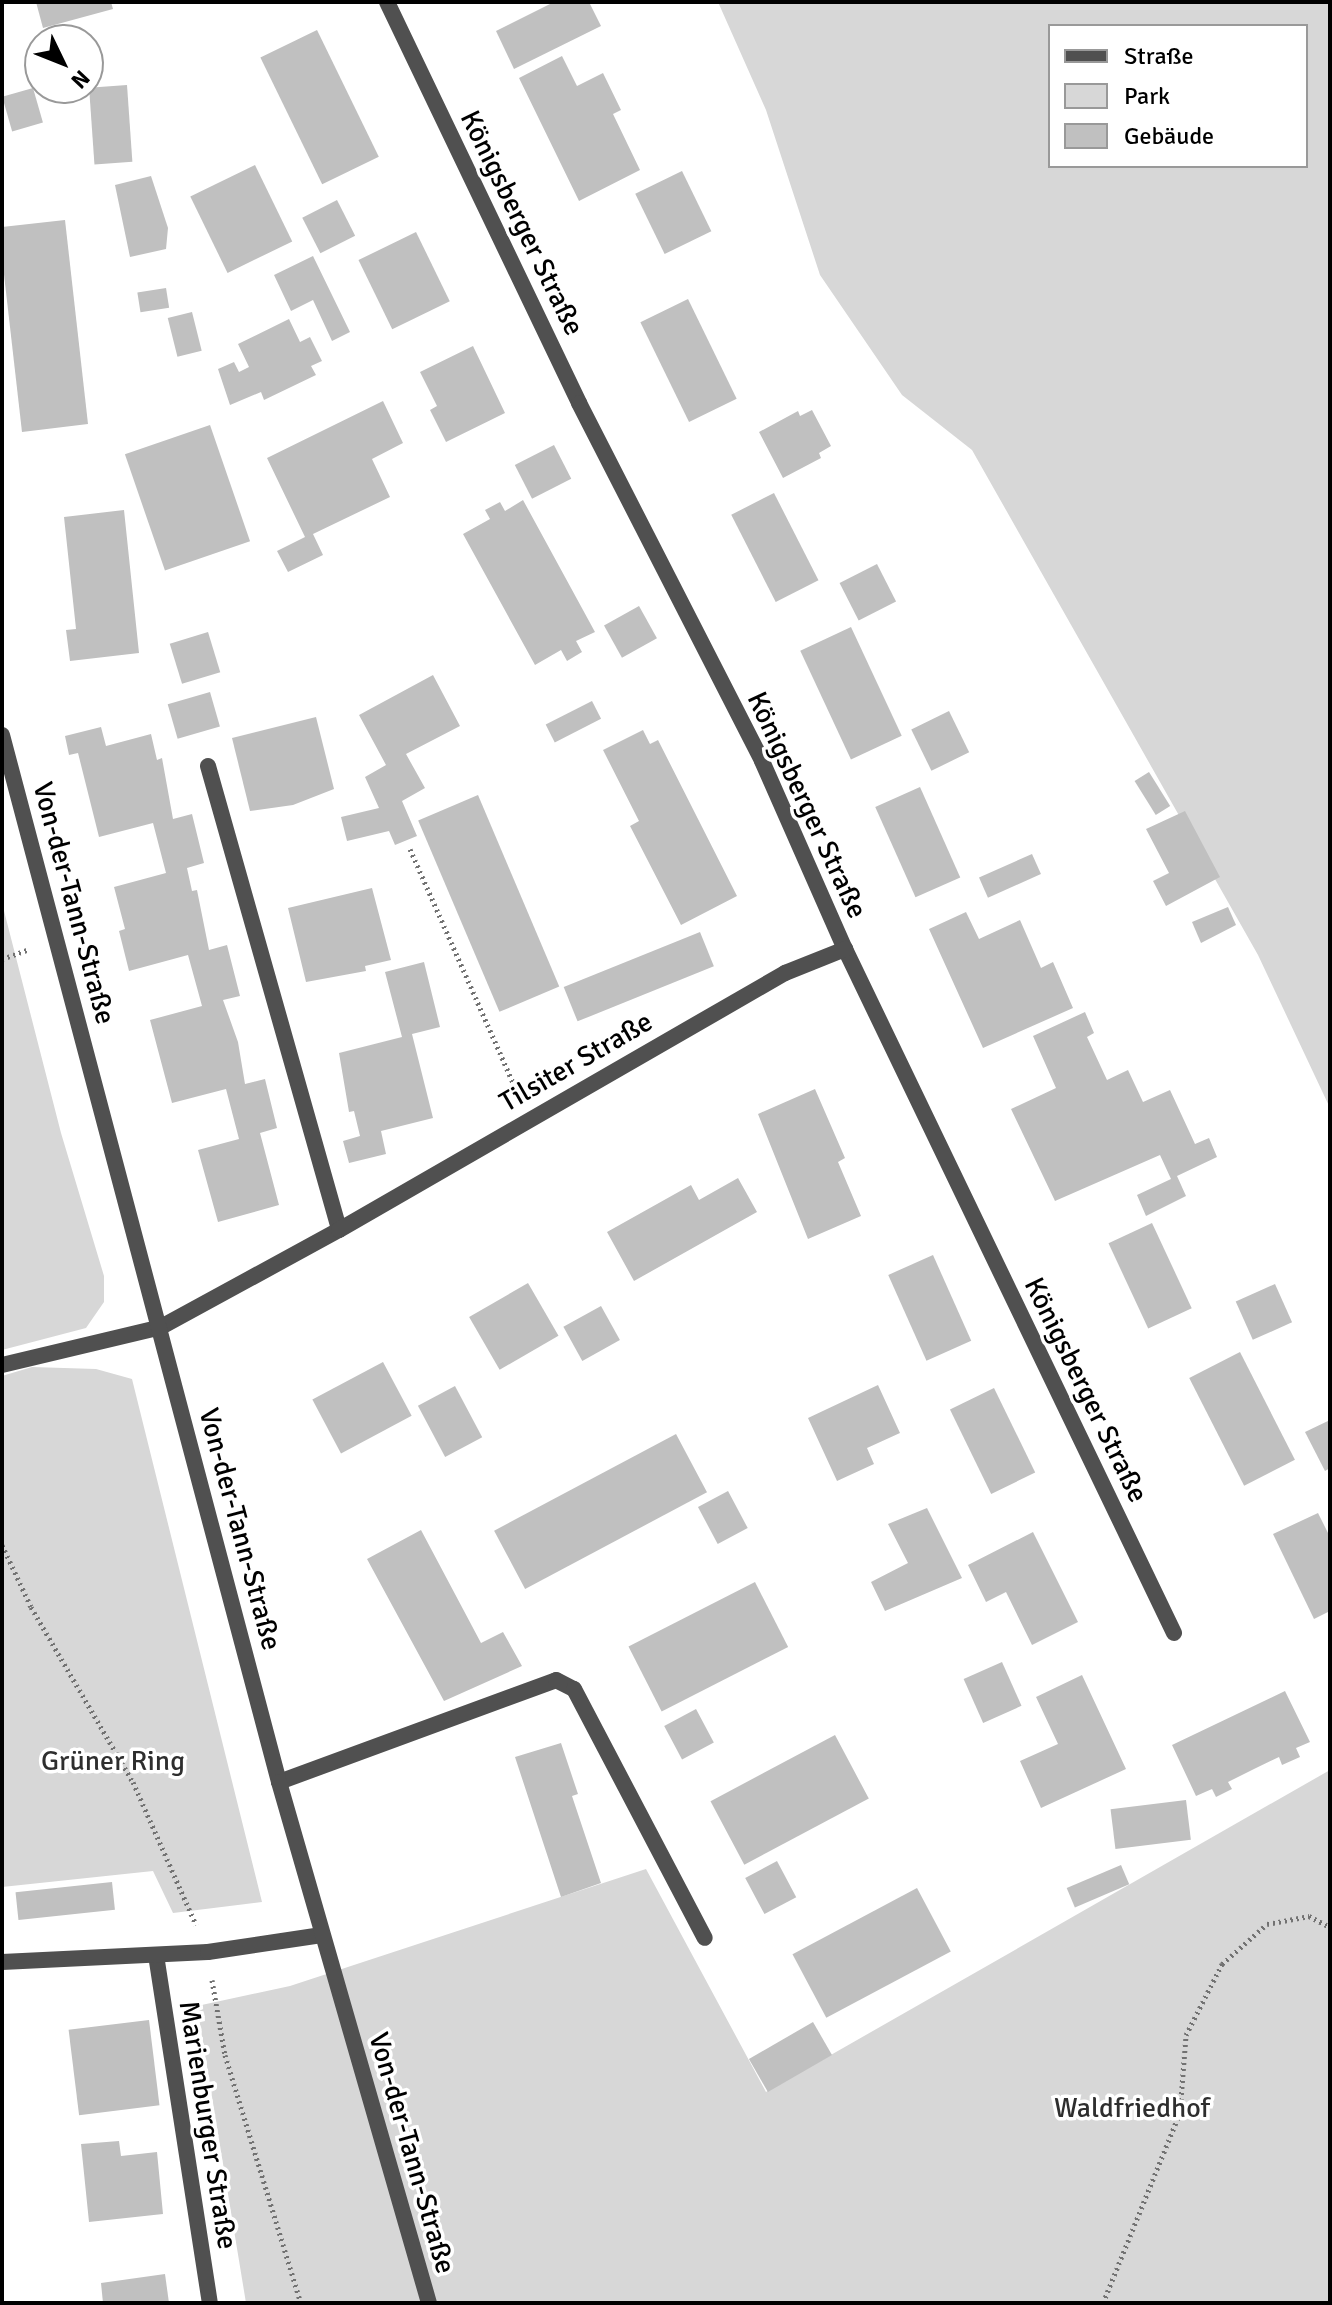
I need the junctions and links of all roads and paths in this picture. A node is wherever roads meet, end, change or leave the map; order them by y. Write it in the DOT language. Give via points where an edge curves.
graph roads {
  1 [pos="387,2"];
  2 [pos="2,735"];
  3 [pos="208,766"];
  4 [pos="6,767"];
  5 [pos="410,849"];
  6 [pos="845,949"];
  7 [pos="529,1118"];
  8 [pos="339,1230"];
  9 [pos="161,1327"];
  10 [pos="2,1365"];
  11 [pos="2,1545"];
  12 [pos="1174,1633"];
  13 [pos="279,1782"];
  14 [pos="1330,1927"];
  15 [pos="322,1935"];
  16 [pos="705,1938"];
  17 [pos="208,1952"];
  18 [pos="156,1955"];
  19 [pos="2,1962"];
  20 [pos="210,2303"];
  21 [pos="301,2303"];
  22 [pos="429,2303"];
  23 [pos="1103,2303"];
  1 -- 6 [label="street, Königsberger Straße" via="579,403 762,761"];
  2 -- 4 [label="street, Von-der-Tann-Straße"];
  3 -- 8 [label="street"];
  4 -- 9 [label="street, Von-der-Tann-Straße"];
  5 -- 7 [label="path"];
  6 -- 7 [label="street, Tilsiter Straße" via="785,973"];
  6 -- 12 [label="street, Königsberger Straße"];
  7 -- 8 [label="street, Tilsiter Straße"];
  8 -- 9 [label="street, Tilsiter Straße"];
  9 -- 10 [label="street, Tilsiter Straße"];
  9 -- 13 [label="street, Von-der-Tann-Straße"];
  11 -- 17 [label="path" via="31,1607 133,1782"];
  13 -- 15 [label="street, Von-der-Tann-Straße"];
  13 -- 16 [label="street" via="556,1680 574,1689"];
  14 -- 23 [label="path" via="1309,1916 1267,1924 1222,1964 1186,2035 1180,2112"];
  15 -- 17 [label="street"];
  15 -- 22 [label="street, Von-der-Tann-Straße"];
  17 -- 18 [label="street"];
  17 -- 21 [label="path" via="225,2055"];
  18 -- 19 [label="street"];
  18 -- 20 [label="street, Marienburger Straße"];
}
